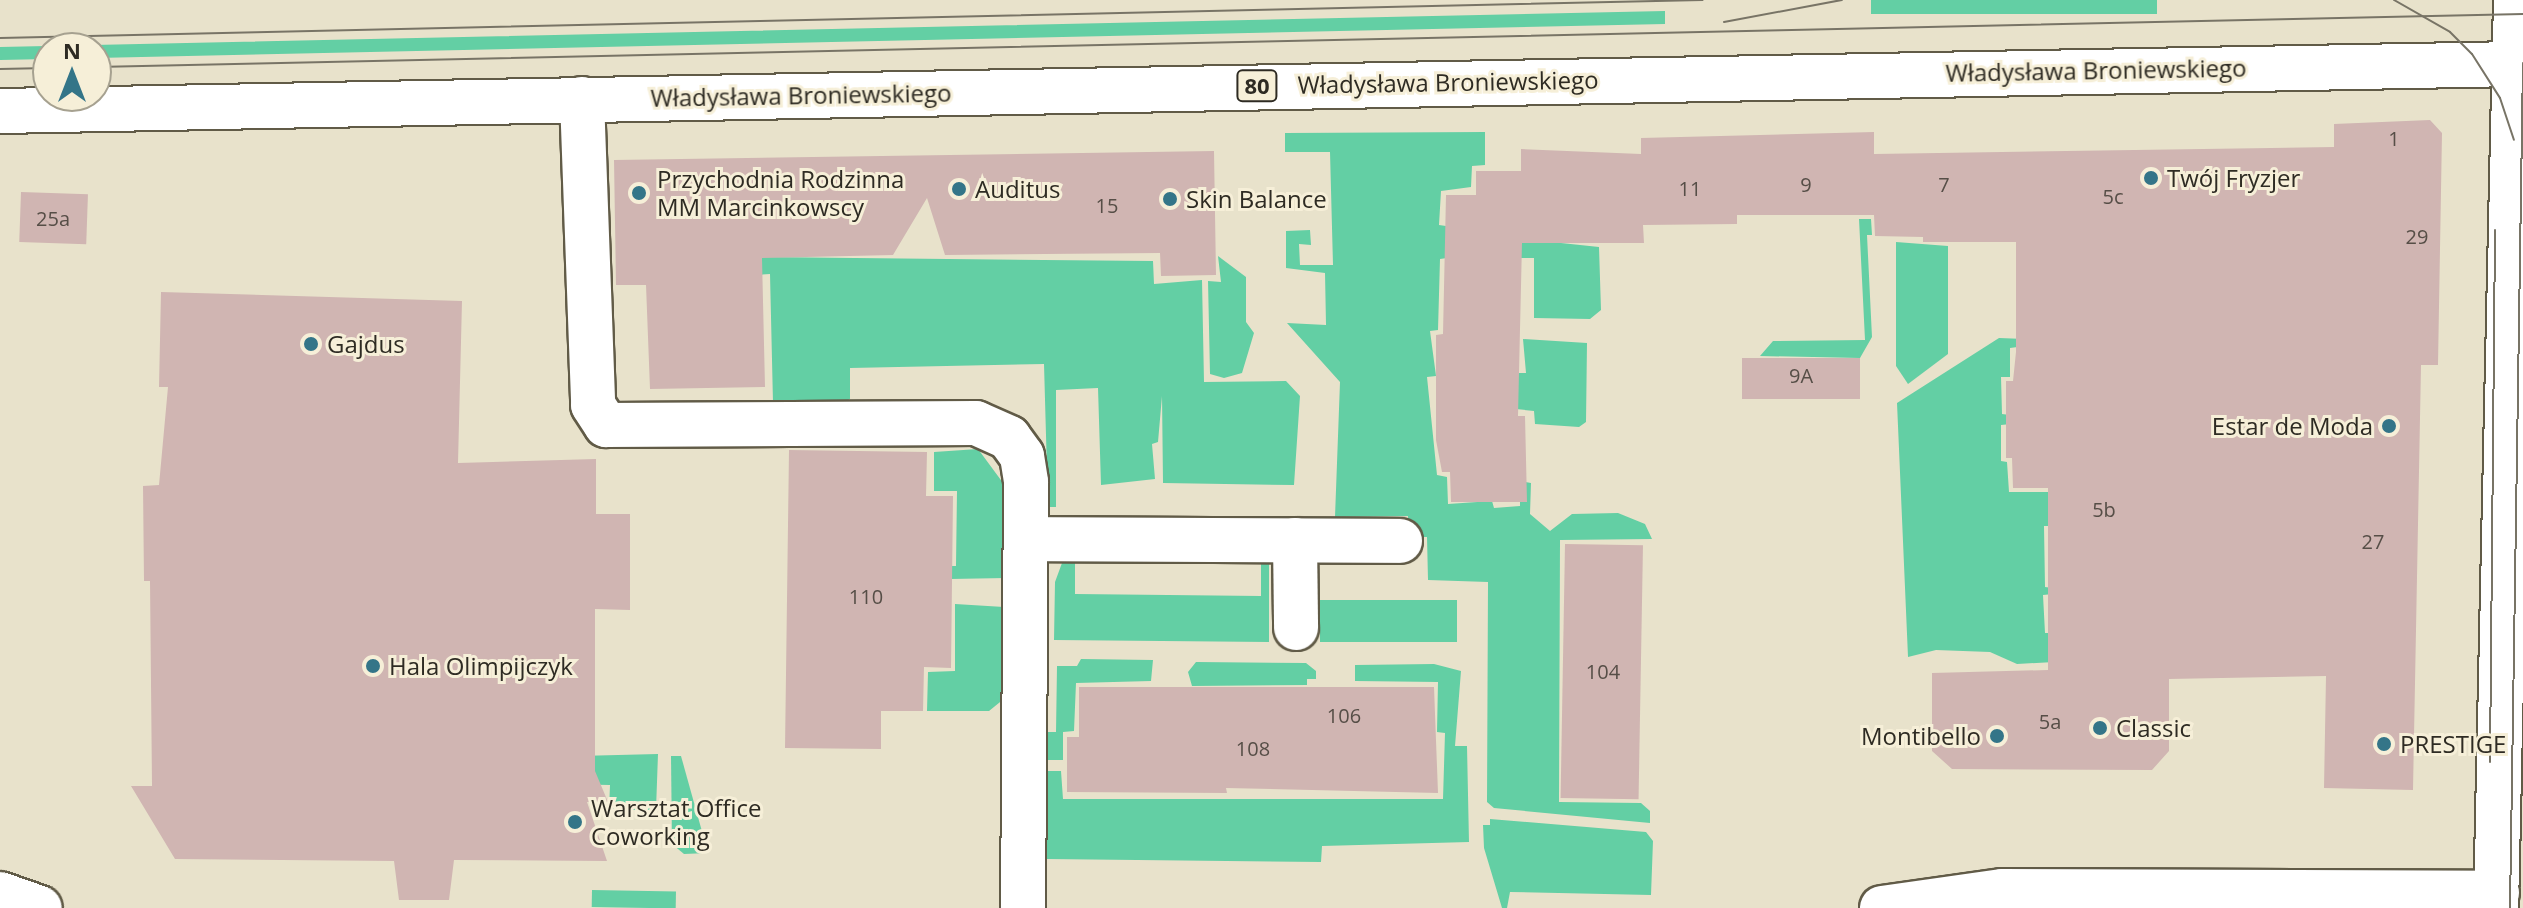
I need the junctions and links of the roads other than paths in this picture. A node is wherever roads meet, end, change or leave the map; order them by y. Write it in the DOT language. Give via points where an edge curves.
graph roads {
  1 [pos="2516,0"];
  2 [pos="2518,64"];
  3 [pos="582,99"];
  4 [pos="0,111"];
  5 [pos="1026,539"];
  6 [pos="1295,540"];
  7 [pos="1400,541"];
  8 [pos="1296,628"];
  9 [pos="2503,879"];
  10 [pos="0,894"];
  11 [pos="40,908"];
  12 [pos="1023,908"];
  13 [pos="1882,908"];
  1 -- 2 [label="street"];
  2 -- 3 [label="street, Władysława Broniewskiego / 80"];
  2 -- 9 [label="street"];
  3 -- 4 [label="street, Władysława Broniewskiego / 80"];
  3 -- 5 [label="street" via="593,405 606,425 976,423 1009,438 1022,456"];
  5 -- 6 [label="street"];
  5 -- 12 [label="street"];
  6 -- 7 [label="street"];
  6 -- 8 [label="street"];
  9 -- 13 [label="street" via="2002,891"];
  10 -- 11 [label="street"];
}
